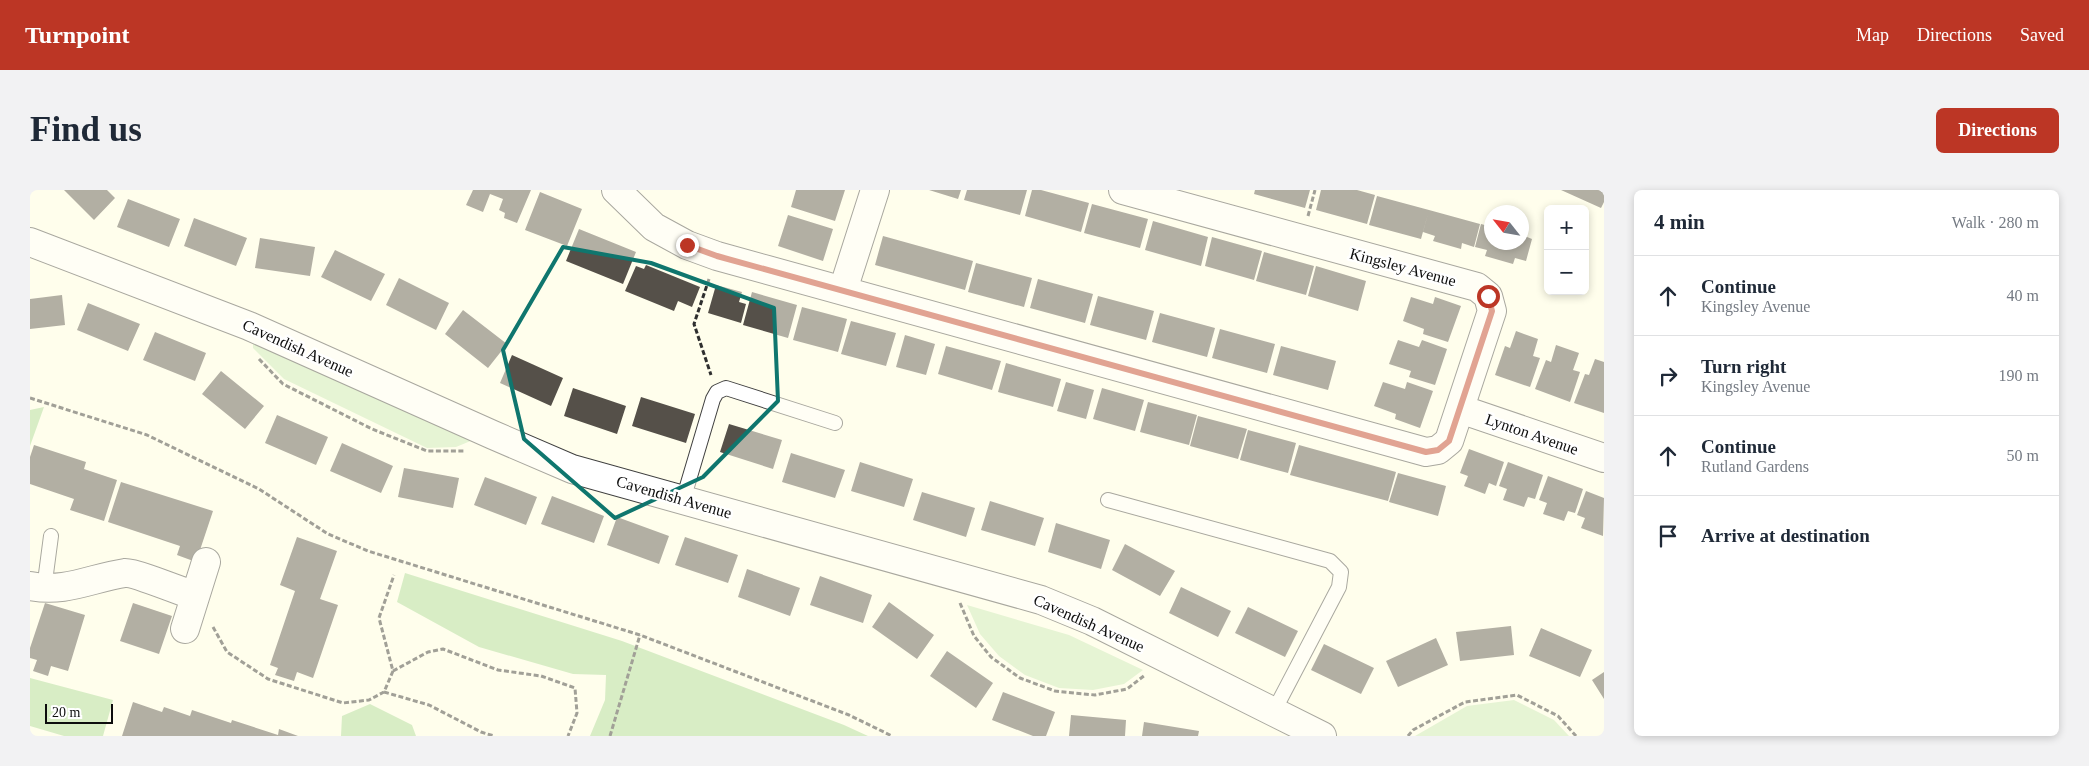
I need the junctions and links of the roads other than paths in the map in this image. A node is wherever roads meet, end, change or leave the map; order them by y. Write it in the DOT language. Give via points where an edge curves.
graph roads {
  1 [pos="616,190"];
  2 [pos="875,190"];
  3 [pos="1123,190"];
  4 [pos="30,242"];
  5 [pos="842,290"];
  6 [pos="1460,409"];
  7 [pos="835,423"];
  8 [pos="1604,458"];
  9 [pos="683,500"];
  10 [pos="1108,500"];
  11 [pos="51,536"];
  12 [pos="206,562"];
  13 [pos="37,587"];
  14 [pos="195,596"];
  15 [pos="185,629"];
  16 [pos="1274,711"];
  17 [pos="1322,736"];
  1 -- 5 [label="street, Kingsley Avenue" via="654,227 687,245"];
  2 -- 5 [label="street"];
  3 -- 6 [label="street, Kingsley Avenue" via="1477,287 1488,296 1492,311"];
  4 -- 9 [label="street, Cavendish Avenue" via="249,326 572,469"];
  5 -- 6 [label="street, Kingsley Avenue" via="1426,452 1438,450 1449,441"];
  6 -- 8 [label="street, Lynton Avenue"];
  7 -- 9 [label="lane" via="726,388 717,392"];
  9 -- 16 [label="street, Cavendish Avenue" via="1041,600"];
  10 -- 16 [label="lane" via="1330,561 1342,572 1339,587"];
  11 -- 13 [label="lane"];
  12 -- 14 [label="street"];
  13 -- 14 [label="street" via="70,587 127,573"];
  14 -- 15 [label="street"];
  16 -- 17 [label="street, Cavendish Avenue"];
}
